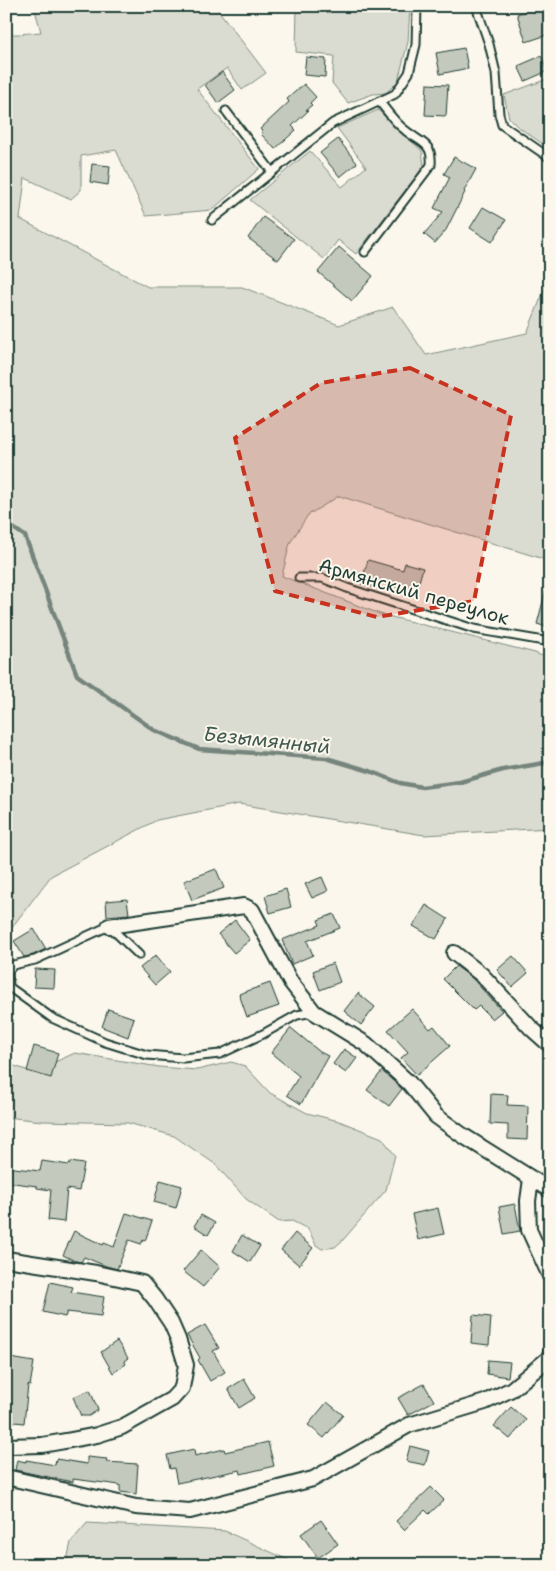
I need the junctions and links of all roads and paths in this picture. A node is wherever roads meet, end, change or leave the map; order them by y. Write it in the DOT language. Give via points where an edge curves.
graph roads {
  1 [pos="417,6"];
  2 [pos="476,6"];
  3 [pos="379,101"];
  4 [pos="226,111"];
  5 [pos="550,158"];
  6 [pos="272,172"];
  7 [pos="212,220"];
  8 [pos="365,252"];
  9 [pos="298,578"];
  10 [pos="550,642"];
  11 [pos="109,926"];
  12 [pos="454,953"];
  13 [pos="139,955"];
  14 [pos="8,987"];
  15 [pos="314,1012"];
  16 [pos="550,1045"];
  17 [pos="531,1179"];
  18 [pos="550,1190"];
  19 [pos="6,1259"];
  20 [pos="550,1276"];
  21 [pos="550,1355"];
  22 [pos="6,1446"];
  23 [pos="6,1477"];
  1 -- 3 [label="lane" via="416,45 409,73 395,94"];
  2 -- 5 [label="lane" via="496,73 502,125"];
  3 -- 6 [label="lane" via="334,123"];
  3 -- 8 [label="lane" via="404,130 426,144 432,154 431,165"];
  4 -- 6 [label="lane"];
  6 -- 7 [label="lane"];
  9 -- 10 [label="lane, Армянский переулок" via="322,578 474,629"];
  11 -- 13 [label="lane"];
  11 -- 14 [label="lane" via="35,960 13,964 8,971"];
  11 -- 15 [label="street" via="248,907 290,981"];
  12 -- 16 [label="street" via="482,975 530,1028"];
  14 -- 15 [label="lane" via="52,1018 105,1042 146,1055 183,1058 220,1054 297,1014"];
  15 -- 17 [label="street" via="366,1044 409,1083 436,1116"];
  17 -- 18 [label="street"];
  17 -- 20 [label="street" via="529,1230"];
  19 -- 22 [label="street" via="96,1273 142,1284 171,1323 186,1365 182,1388 172,1399 122,1427 42,1445"];
  21 -- 23 [label="street" via="512,1389 485,1402 409,1425 313,1479 190,1511 136,1507"];
}
